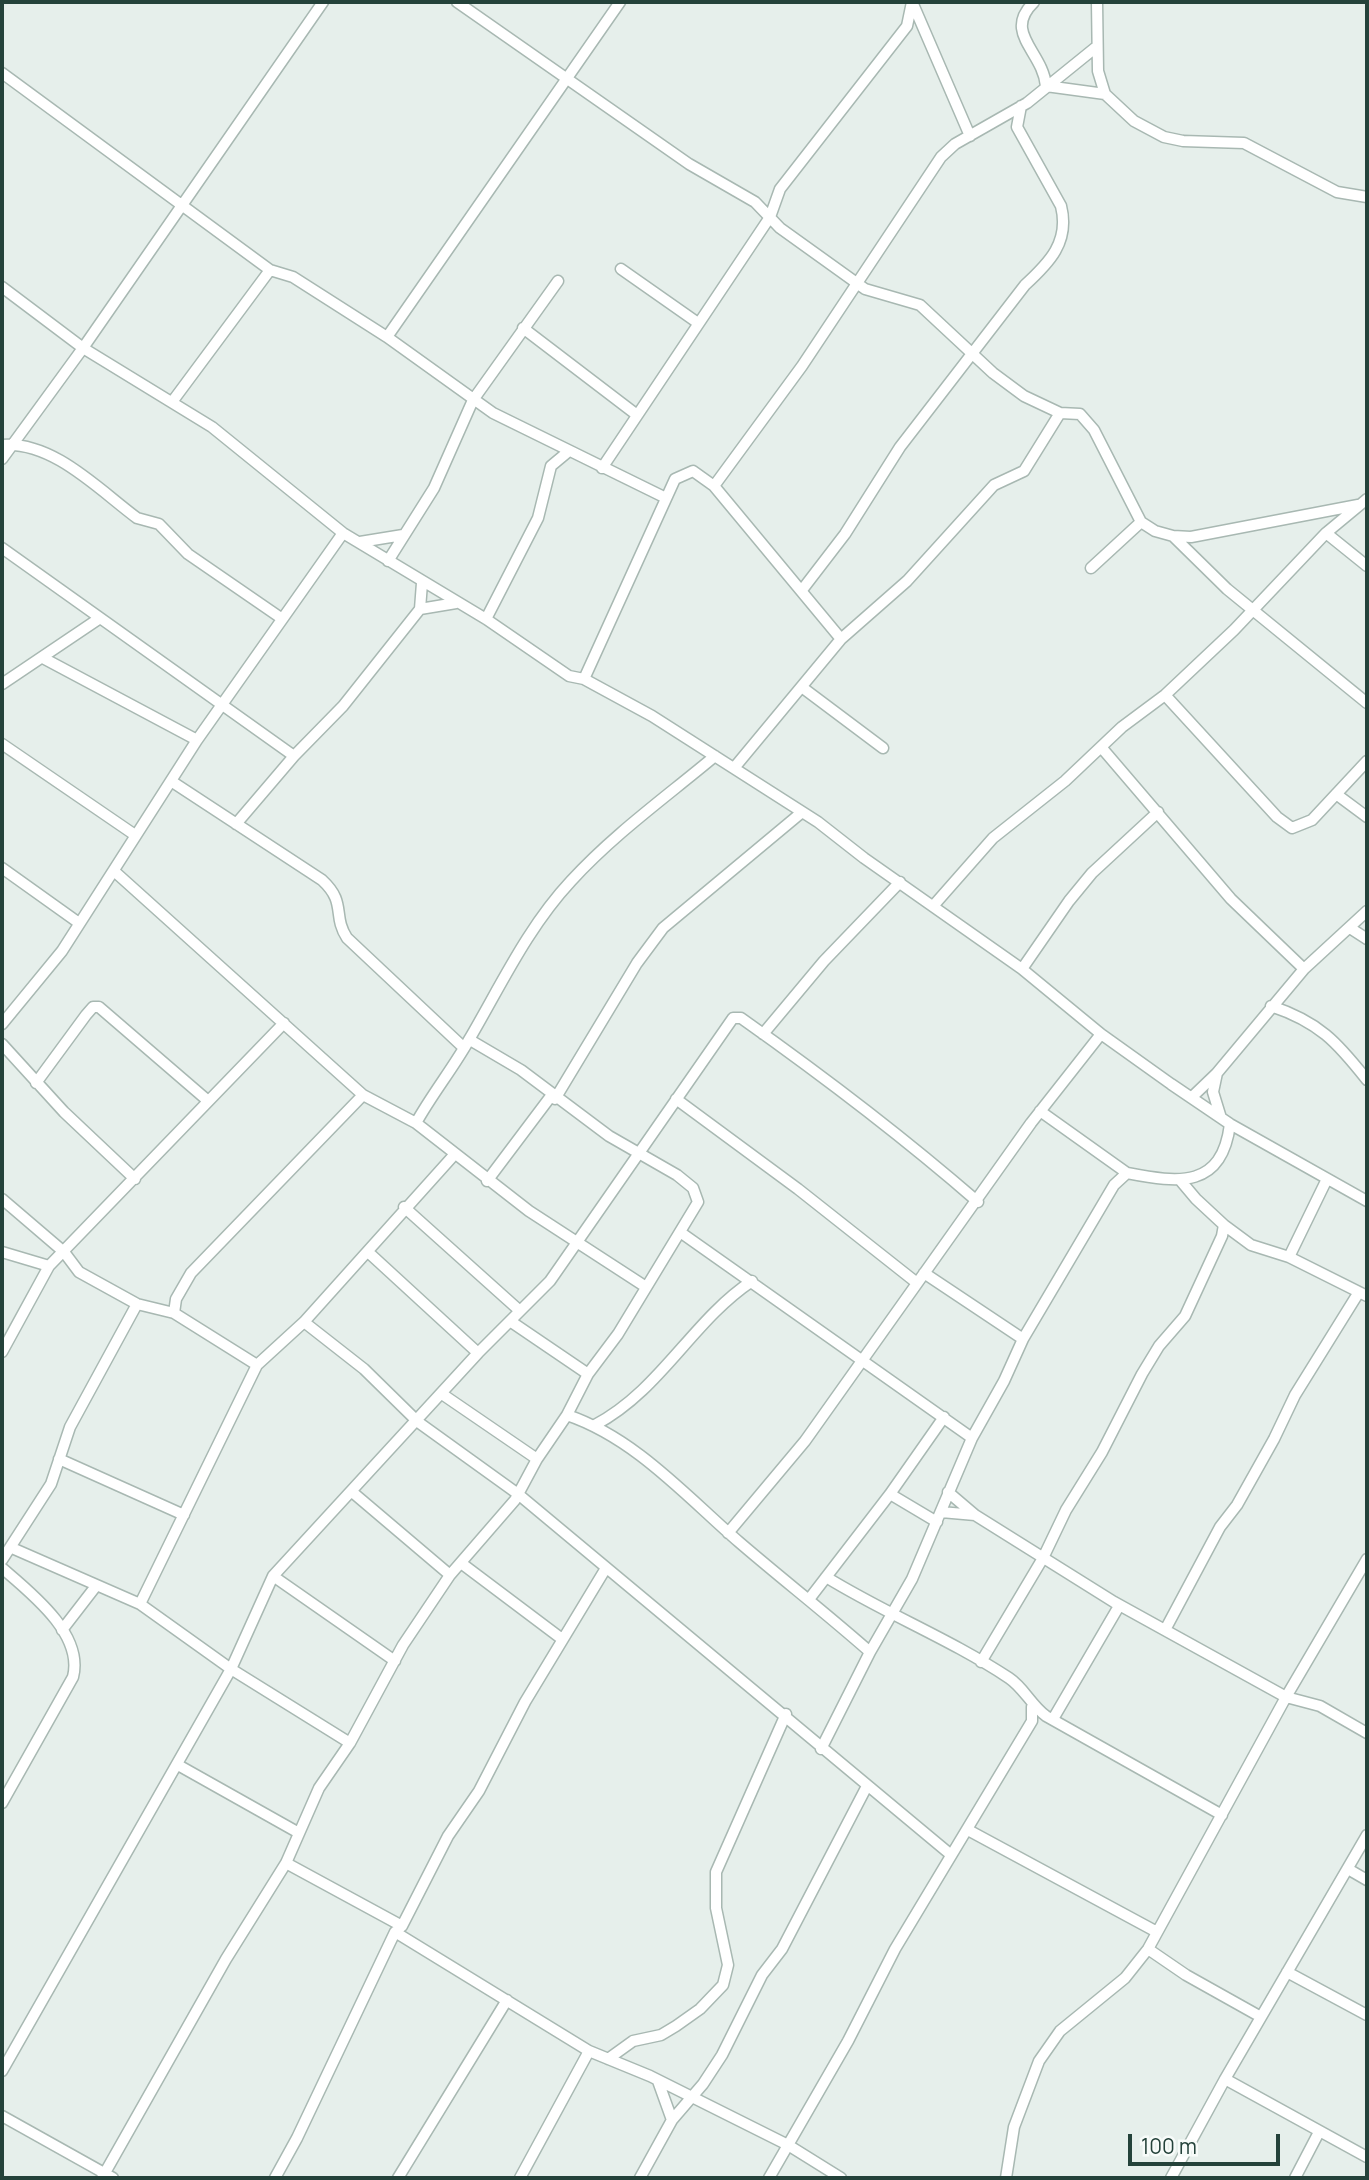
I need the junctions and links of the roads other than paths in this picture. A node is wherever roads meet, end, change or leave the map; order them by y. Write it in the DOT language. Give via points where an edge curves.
graph roads {
  1 [pos="323,2"];
  2 [pos="457,2"];
  3 [pos="620,2"];
  4 [pos="1034,2"];
  5 [pos="1097,2"];
  6 [pos="912,3"];
  7 [pos="1095,48"];
  8 [pos="2,73"];
  9 [pos="567,80"];
  10 [pos="1046,86"];
  11 [pos="1105,94"];
  12 [pos="1021,106"];
  13 [pos="998,120"];
  14 [pos="1017,127"];
  15 [pos="970,136"];
  16 [pos="1367,197"];
  17 [pos="181,205"];
  18 [pos="770,217"];
  19 [pos="270,270"];
  20 [pos="621,270"];
  21 [pos="558,281"];
  22 [pos="858,285"];
  23 [pos="2,287"];
  24 [pos="698,323"];
  25 [pos="523,328"];
  26 [pos="387,337"];
  27 [pos="83,348"];
  28 [pos="973,354"];
  29 [pos="474,400"];
  30 [pos="173,402"];
  31 [pos="1060,413"];
  32 [pos="637,415"];
  33 [pos="7,445"];
  34 [pos="569,452"];
  35 [pos="2,459"];
  36 [pos="602,468"];
  37 [pos="714,486"];
  38 [pos="666,498"];
  39 [pos="1365,502"];
  40 [pos="1141,522"];
  41 [pos="343,533"];
  42 [pos="1326,533"];
  43 [pos="403,536"];
  44 [pos="1173,537"];
  45 [pos="360,542"];
  46 [pos="4,555"];
  47 [pos="388,561"];
  48 [pos="1367,566"];
  49 [pos="1091,568"];
  50 [pos="422,583"];
  51 [pos="802,590"];
  52 [pos="456,603"];
  53 [pos="420,609"];
  54 [pos="1254,610"];
  55 [pos="100,618"];
  56 [pos="281,618"];
  57 [pos="486,619"];
  58 [pos="841,639"];
  59 [pos="43,658"];
  60 [pos="583,679"];
  61 [pos="2,684"];
  62 [pos="803,688"];
  63 [pos="1165,695"];
  64 [pos="223,703"];
  65 [pos="1367,703"];
  66 [pos="197,740"];
  67 [pos="2,744"];
  68 [pos="1101,747"];
  69 [pos="883,748"];
  70 [pos="294,756"];
  71 [pos="715,756"];
  72 [pos="1367,761"];
  73 [pos="734,768"];
  74 [pos="171,781"];
  75 [pos="1336,794"];
  76 [pos="1158,812"];
  77 [pos="801,813"];
  78 [pos="1367,817"];
  79 [pos="236,824"];
  80 [pos="135,835"];
  81 [pos="2,868"];
  82 [pos="114,871"];
  83 [pos="900,882"];
  84 [pos="934,905"];
  85 [pos="1367,911"];
  86 [pos="79,923"];
  87 [pos="1350,928"];
  88 [pos="1367,939"];
  89 [pos="1022,969"];
  90 [pos="1304,969"];
  91 [pos="1271,1006"];
  92 [pos="284,1023"];
  93 [pos="2,1024"];
  94 [pos="763,1034"];
  95 [pos="1101,1034"];
  96 [pos="466,1043"];
  97 [pos="2,1044"];
  98 [pos="1217,1073"];
  99 [pos="1367,1080"];
  100 [pos="36,1083"];
  101 [pos="363,1095"];
  102 [pos="553,1097"];
  103 [pos="1192,1097"];
  104 [pos="207,1100"];
  105 [pos="676,1100"];
  106 [pos="1040,1111"];
  107 [pos="1226,1121"];
  108 [pos="416,1123"];
  109 [pos="640,1152"];
  110 [pos="454,1154"];
  111 [pos="1109,1161"];
  112 [pos="1127,1173"];
  113 [pos="1199,1177"];
  114 [pos="135,1179"];
  115 [pos="1327,1179"];
  116 [pos="1180,1180"];
  117 [pos="487,1181"];
  118 [pos="1114,1185"];
  119 [pos="2,1199"];
  120 [pos="1196,1199"];
  121 [pos="1367,1201"];
  122 [pos="978,1202"];
  123 [pos="404,1207"];
  124 [pos="1224,1225"];
  125 [pos="680,1232"];
  126 [pos="577,1243"];
  127 [pos="2,1252"];
  128 [pos="64,1252"];
  129 [pos="368,1252"];
  130 [pos="1289,1257"];
  131 [pos="49,1266"];
  132 [pos="924,1273"];
  133 [pos="752,1281"];
  134 [pos="917,1283"];
  135 [pos="646,1287"];
  136 [pos="1363,1294"];
  137 [pos="137,1304"];
  138 [pos="520,1311"];
  139 [pos="174,1313"];
  140 [pos="510,1321"];
  141 [pos="304,1322"];
  142 [pos="1023,1339"];
  143 [pos="2,1352"];
  144 [pos="478,1353"];
  145 [pos="861,1361"];
  146 [pos="257,1365"];
  147 [pos="589,1374"];
  148 [pos="442,1394"];
  149 [pos="567,1415"];
  150 [pos="943,1416"];
  151 [pos="418,1422"];
  152 [pos="595,1425"];
  153 [pos="972,1437"];
  154 [pos="59,1459"];
  155 [pos="537,1459"];
  156 [pos="351,1492"];
  157 [pos="948,1492"];
  158 [pos="518,1494"];
  159 [pos="890,1494"];
  160 [pos="184,1515"];
  161 [pos="975,1515"];
  162 [pos="939,1517"];
  163 [pos="728,1533"];
  164 [pos="12,1548"];
  165 [pos="1043,1558"];
  166 [pos="1367,1559"];
  167 [pos="2,1560"];
  168 [pos="461,1563"];
  169 [pos="2,1568"];
  170 [pos="606,1568"];
  171 [pos="450,1575"];
  172 [pos="273,1576"];
  173 [pos="826,1577"];
  174 [pos="96,1586"];
  175 [pos="810,1598"];
  176 [pos="140,1604"];
  177 [pos="1119,1606"];
  178 [pos="895,1613"];
  179 [pos="62,1630"];
  180 [pos="1166,1630"];
  181 [pos="562,1639"];
  182 [pos="870,1652"];
  183 [pos="395,1661"];
  184 [pos="981,1662"];
  185 [pos="231,1669"];
  186 [pos="1286,1697"];
  187 [pos="1032,1707"];
  188 [pos="786,1714"];
  189 [pos="1050,1717"];
  190 [pos="1032,1721"];
  191 [pos="1367,1734"];
  192 [pos="350,1743"];
  193 [pos="821,1749"];
  194 [pos="178,1765"];
  195 [pos="867,1786"];
  196 [pos="2,1803"];
  197 [pos="1222,1815"];
  198 [pos="968,1830"];
  199 [pos="299,1833"];
  200 [pos="1367,1835"];
  201 [pos="950,1854"];
  202 [pos="286,1863"];
  203 [pos="1348,1869"];
  204 [pos="1367,1880"];
  205 [pos="398,1929"];
  206 [pos="1157,1932"];
  207 [pos="1148,1949"];
  208 [pos="1287,1972"];
  209 [pos="508,2000"];
  210 [pos="1367,2015"];
  211 [pos="1261,2017"];
  212 [pos="589,2051"];
  213 [pos="608,2059"];
  214 [pos="2,2071"];
  215 [pos="1225,2079"];
  216 [pos="658,2081"];
  217 [pos="692,2098"];
  218 [pos="2,2116"];
  219 [pos="672,2120"];
  220 [pos="1319,2132"];
  221 [pos="788,2145"];
  222 [pos="1367,2157"];
  223 [pos="107,2177"];
  224 [pos="275,2178"];
  225 [pos="398,2178"];
  226 [pos="520,2178"];
  227 [pos="640,2178"];
  228 [pos="769,2178"];
  229 [pos="841,2178"];
  230 [pos="1006,2178"];
  231 [pos="1171,2178"];
  232 [pos="1294,2178"];
  1 -- 17 [label="street"];
  2 -- 9 [label="street"];
  3 -- 9 [label="street"];
  4 -- 10 [label="street" via="1022,17 1021,31 1045,71"];
  5 -- 7 [label="street"];
  6 -- 15 [label="street"];
  6 -- 18 [label="street" via="907,26 802,158 780,189"];
  7 -- 10 [label="street"];
  7 -- 11 [label="street"];
  8 -- 17 [label="street"];
  9 -- 18 [label="street" via="689,164 755,202"];
  9 -- 26 [label="street"];
  10 -- 11 [label="street"];
  10 -- 12 [label="street"];
  11 -- 16 [label="street" via="1134,121 1164,137 1244,143 1337,192"];
  12 -- 13 [label="street"];
  12 -- 14 [label="street"];
  13 -- 14 [label="street"];
  13 -- 15 [label="street"];
  14 -- 28 [label="street" via="1060,206 1061,241"];
  15 -- 22 [label="street" via="935,165"];
  17 -- 19 [label="street"];
  17 -- 27 [label="street"];
  18 -- 22 [label="street"];
  18 -- 24 [label="street"];
  19 -- 26 [label="street" via="293,277"];
  19 -- 30 [label="street"];
  20 -- 24 [label="street"];
  21 -- 25 [label="street"];
  22 -- 28 [label="street" via="920,305"];
  22 -- 37 [label="street"];
  23 -- 27 [label="street"];
  24 -- 32 [label="street"];
  25 -- 29 [label="street"];
  25 -- 32 [label="street"];
  26 -- 29 [label="street"];
  27 -- 30 [label="street"];
  27 -- 33 [label="street"];
  28 -- 31 [label="street" via="1024,396"];
  28 -- 51 [label="street" via="900,447 845,534"];
  29 -- 34 [label="street"];
  29 -- 43 [label="street" via="434,488"];
  30 -- 41 [label="street" via="249,454"];
  31 -- 40 [label="street" via="1080,414 1086,419"];
  31 -- 58 [label="street" via="1024,471 994,485 907,581"];
  32 -- 36 [label="street"];
  33 -- 35 [label="street"];
  33 -- 56 [label="street" via="35,447 137,518 159,524 188,554"];
  34 -- 36 [label="street"];
  34 -- 57 [label="street" via="551,466 538,518"];
  36 -- 38 [label="street"];
  37 -- 38 [label="street" via="693,471 685,472"];
  37 -- 51 [label="street"];
  38 -- 60 [label="street"];
  39 -- 42 [label="street"];
  39 -- 44 [label="street"];
  40 -- 44 [label="street"];
  40 -- 49 [label="street"];
  41 -- 45 [label="street"];
  41 -- 56 [label="street"];
  42 -- 48 [label="street"];
  42 -- 54 [label="street"];
  43 -- 45 [label="street"];
  43 -- 47 [label="street"];
  44 -- 54 [label="street"];
  45 -- 47 [label="street"];
  46 -- 55 [label="street"];
  47 -- 50 [label="street"];
  50 -- 52 [label="street"];
  50 -- 53 [label="street"];
  51 -- 58 [label="street"];
  52 -- 53 [label="street"];
  52 -- 57 [label="street"];
  53 -- 70 [label="street" via="343,706"];
  54 -- 63 [label="street"];
  54 -- 65 [label="street"];
  55 -- 59 [label="street"];
  55 -- 64 [label="street"];
  56 -- 64 [label="street"];
  57 -- 60 [label="street" via="569,676"];
  58 -- 62 [label="street"];
  59 -- 61 [label="street"];
  59 -- 66 [label="street"];
  60 -- 71 [label="street"];
  62 -- 69 [label="street"];
  62 -- 73 [label="street"];
  63 -- 68 [label="street"];
  63 -- 75 [label="street" via="1292,828 1312,820"];
  64 -- 66 [label="street"];
  64 -- 70 [label="street"];
  66 -- 74 [label="street"];
  67 -- 80 [label="street"];
  68 -- 76 [label="street"];
  68 -- 84 [label="street" via="993,838"];
  70 -- 79 [label="street"];
  71 -- 73 [label="street"];
  71 -- 96 [label="street" via="625,829 565,888 529,936"];
  72 -- 75 [label="street"];
  73 -- 77 [label="street"];
  74 -- 79 [label="street"];
  74 -- 80 [label="street"];
  75 -- 78 [label="street"];
  76 -- 89 [label="street" via="1092,873"];
  76 -- 90 [label="street" via="1231,899"];
  77 -- 83 [label="street"];
  77 -- 102 [label="street" via="663,928 636,963"];
  79 -- 96 [label="street" via="334,891 347,938"];
  80 -- 82 [label="street"];
  81 -- 86 [label="street"];
  82 -- 86 [label="street"];
  82 -- 92 [label="street"];
  83 -- 84 [label="street"];
  83 -- 94 [label="street"];
  84 -- 89 [label="street"];
  85 -- 87 [label="street"];
  86 -- 93 [label="street"];
  87 -- 88 [label="street"];
  87 -- 90 [label="street"];
  89 -- 95 [label="street"];
  90 -- 91 [label="street"];
  91 -- 98 [label="street"];
  91 -- 99 [label="street" via="1310,1021 1330,1036"];
  92 -- 101 [label="street"];
  92 -- 104 [label="street"];
  94 -- 105 [label="street" via="741,1018 733,1018"];
  94 -- 122 [label="street" via="862,1104"];
  95 -- 103 [label="street"];
  95 -- 106 [label="street"];
  96 -- 102 [label="street" via="521,1070"];
  96 -- 108 [label="street"];
  97 -- 100 [label="street"];
  98 -- 103 [label="street"];
  98 -- 107 [label="street" via="1213,1092"];
  100 -- 104 [label="street" via="93,1007 99,1007"];
  100 -- 114 [label="street"];
  101 -- 108 [label="street"];
  101 -- 139 [label="street" via="191,1273 176,1299"];
  102 -- 109 [label="street"];
  102 -- 117 [label="street"];
  103 -- 107 [label="street"];
  104 -- 114 [label="street"];
  105 -- 109 [label="street"];
  105 -- 134 [label="street"];
  106 -- 111 [label="street"];
  106 -- 122 [label="street"];
  107 -- 113 [label="street" via="1228,1143 1214,1166"];
  107 -- 115 [label="street"];
  108 -- 110 [label="street"];
  109 -- 125 [label="street" via="698,1194"];
  109 -- 126 [label="street"];
  110 -- 117 [label="street"];
  110 -- 123 [label="street"];
  111 -- 112 [label="street"];
  111 -- 118 [label="street"];
  112 -- 116 [label="street"];
  112 -- 118 [label="street"];
  113 -- 116 [label="street"];
  113 -- 120 [label="street"];
  114 -- 128 [label="street"];
  115 -- 121 [label="street"];
  115 -- 130 [label="street"];
  116 -- 120 [label="street"];
  117 -- 126 [label="street"];
  118 -- 142 [label="street"];
  119 -- 128 [label="street"];
  120 -- 124 [label="street"];
  122 -- 132 [label="street"];
  123 -- 129 [label="street"];
  123 -- 138 [label="street"];
  124 -- 130 [label="street" via="1251,1245"];
  124 -- 165 [label="street" via="1185,1316 1142,1374"];
  125 -- 133 [label="street"];
  125 -- 135 [label="street"];
  126 -- 135 [label="street"];
  126 -- 138 [label="street"];
  127 -- 131 [label="street"];
  128 -- 131 [label="street"];
  128 -- 137 [label="street" via="79,1272"];
  129 -- 141 [label="street"];
  129 -- 144 [label="street"];
  130 -- 136 [label="street"];
  131 -- 143 [label="street"];
  132 -- 134 [label="street"];
  132 -- 142 [label="street"];
  133 -- 145 [label="street"];
  133 -- 152 [label="street" via="726,1298 633,1401"];
  134 -- 145 [label="street"];
  135 -- 147 [label="street"];
  136 -- 180 [label="street" via="1295,1395"];
  137 -- 139 [label="street"];
  137 -- 154 [label="street" via="70,1427"];
  138 -- 140 [label="street"];
  139 -- 146 [label="street"];
  140 -- 144 [label="street"];
  140 -- 147 [label="street"];
  141 -- 146 [label="street"];
  141 -- 151 [label="street" via="364,1369"];
  142 -- 153 [label="street"];
  144 -- 148 [label="street"];
  145 -- 150 [label="street"];
  145 -- 163 [label="street" via="805,1441"];
  146 -- 160 [label="street"];
  147 -- 149 [label="street"];
  148 -- 151 [label="street"];
  148 -- 155 [label="street"];
  149 -- 152 [label="street"];
  149 -- 155 [label="street"];
  150 -- 153 [label="street"];
  150 -- 159 [label="street"];
  151 -- 156 [label="street"];
  151 -- 158 [label="street"];
  152 -- 163 [label="street" via="621,1440"];
  153 -- 157 [label="street"];
  154 -- 160 [label="street"];
  154 -- 164 [label="street" via="51,1484"];
  155 -- 158 [label="street"];
  156 -- 171 [label="street"];
  156 -- 172 [label="street"];
  157 -- 161 [label="street"];
  157 -- 162 [label="street"];
  158 -- 168 [label="street"];
  158 -- 170 [label="street"];
  159 -- 162 [label="street"];
  159 -- 173 [label="street"];
  160 -- 176 [label="street"];
  161 -- 162 [label="street"];
  161 -- 165 [label="street"];
  162 -- 178 [label="street"];
  163 -- 175 [label="street"];
  164 -- 167 [label="street"];
  164 -- 174 [label="street"];
  165 -- 177 [label="street"];
  165 -- 184 [label="street"];
  166 -- 186 [label="street"];
  168 -- 171 [label="street"];
  168 -- 181 [label="street"];
  169 -- 179 [label="street" via="41,1603"];
  170 -- 181 [label="street"];
  170 -- 188 [label="street"];
  171 -- 183 [label="street"];
  172 -- 183 [label="street"];
  172 -- 185 [label="street"];
  173 -- 175 [label="street"];
  173 -- 178 [label="street" via="881,1610"];
  174 -- 176 [label="street"];
  174 -- 179 [label="street"];
  175 -- 182 [label="street"];
  176 -- 185 [label="street"];
  177 -- 180 [label="street"];
  177 -- 189 [label="street"];
  178 -- 182 [label="street"];
  178 -- 184 [label="street"];
  179 -- 196 [label="street" via="74,1656 73,1677"];
  180 -- 186 [label="street"];
  181 -- 205 [label="street"];
  182 -- 193 [label="street"];
  183 -- 192 [label="street"];
  184 -- 187 [label="street" via="1016,1683"];
  185 -- 192 [label="street"];
  185 -- 194 [label="street"];
  186 -- 191 [label="street" via="1320,1706"];
  186 -- 197 [label="street"];
  187 -- 189 [label="street"];
  187 -- 190 [label="street"];
  188 -- 193 [label="street"];
  188 -- 213 [label="street" via="716,1872 716,1909 727,1957 723,1984 676,2026 661,2035 633,2041"];
  189 -- 190 [label="street"];
  189 -- 197 [label="street"];
  190 -- 198 [label="street"];
  192 -- 199 [label="street" via="319,1788"];
  193 -- 195 [label="street"];
  194 -- 199 [label="street"];
  194 -- 214 [label="street"];
  195 -- 201 [label="street"];
  195 -- 217 [label="street" via="782,1949 762,1975 737,2029"];
  197 -- 206 [label="street"];
  198 -- 201 [label="street"];
  198 -- 206 [label="street"];
  199 -- 202 [label="street"];
  200 -- 203 [label="street"];
  201 -- 221 [label="street"];
  202 -- 205 [label="street"];
  202 -- 223 [label="street" via="226,1959"];
  203 -- 204 [label="street"];
  203 -- 208 [label="street"];
  205 -- 209 [label="street"];
  205 -- 224 [label="street"];
  206 -- 207 [label="street"];
  207 -- 211 [label="street" via="1186,1976"];
  207 -- 230 [label="street" via="1125,1978 1059,2031 1040,2061 1014,2127"];
  208 -- 210 [label="street"];
  208 -- 211 [label="street"];
  209 -- 212 [label="street"];
  209 -- 225 [label="street"];
  211 -- 215 [label="street"];
  212 -- 213 [label="street"];
  212 -- 226 [label="street"];
  213 -- 216 [label="street"];
  215 -- 220 [label="street"];
  215 -- 231 [label="street"];
  216 -- 217 [label="street"];
  216 -- 219 [label="street"];
  217 -- 219 [label="street"];
  217 -- 221 [label="street"];
  218 -- 223 [label="street"];
  219 -- 227 [label="street"];
  220 -- 222 [label="street"];
  220 -- 232 [label="street"];
  221 -- 228 [label="street"];
  221 -- 229 [label="street"];
}
